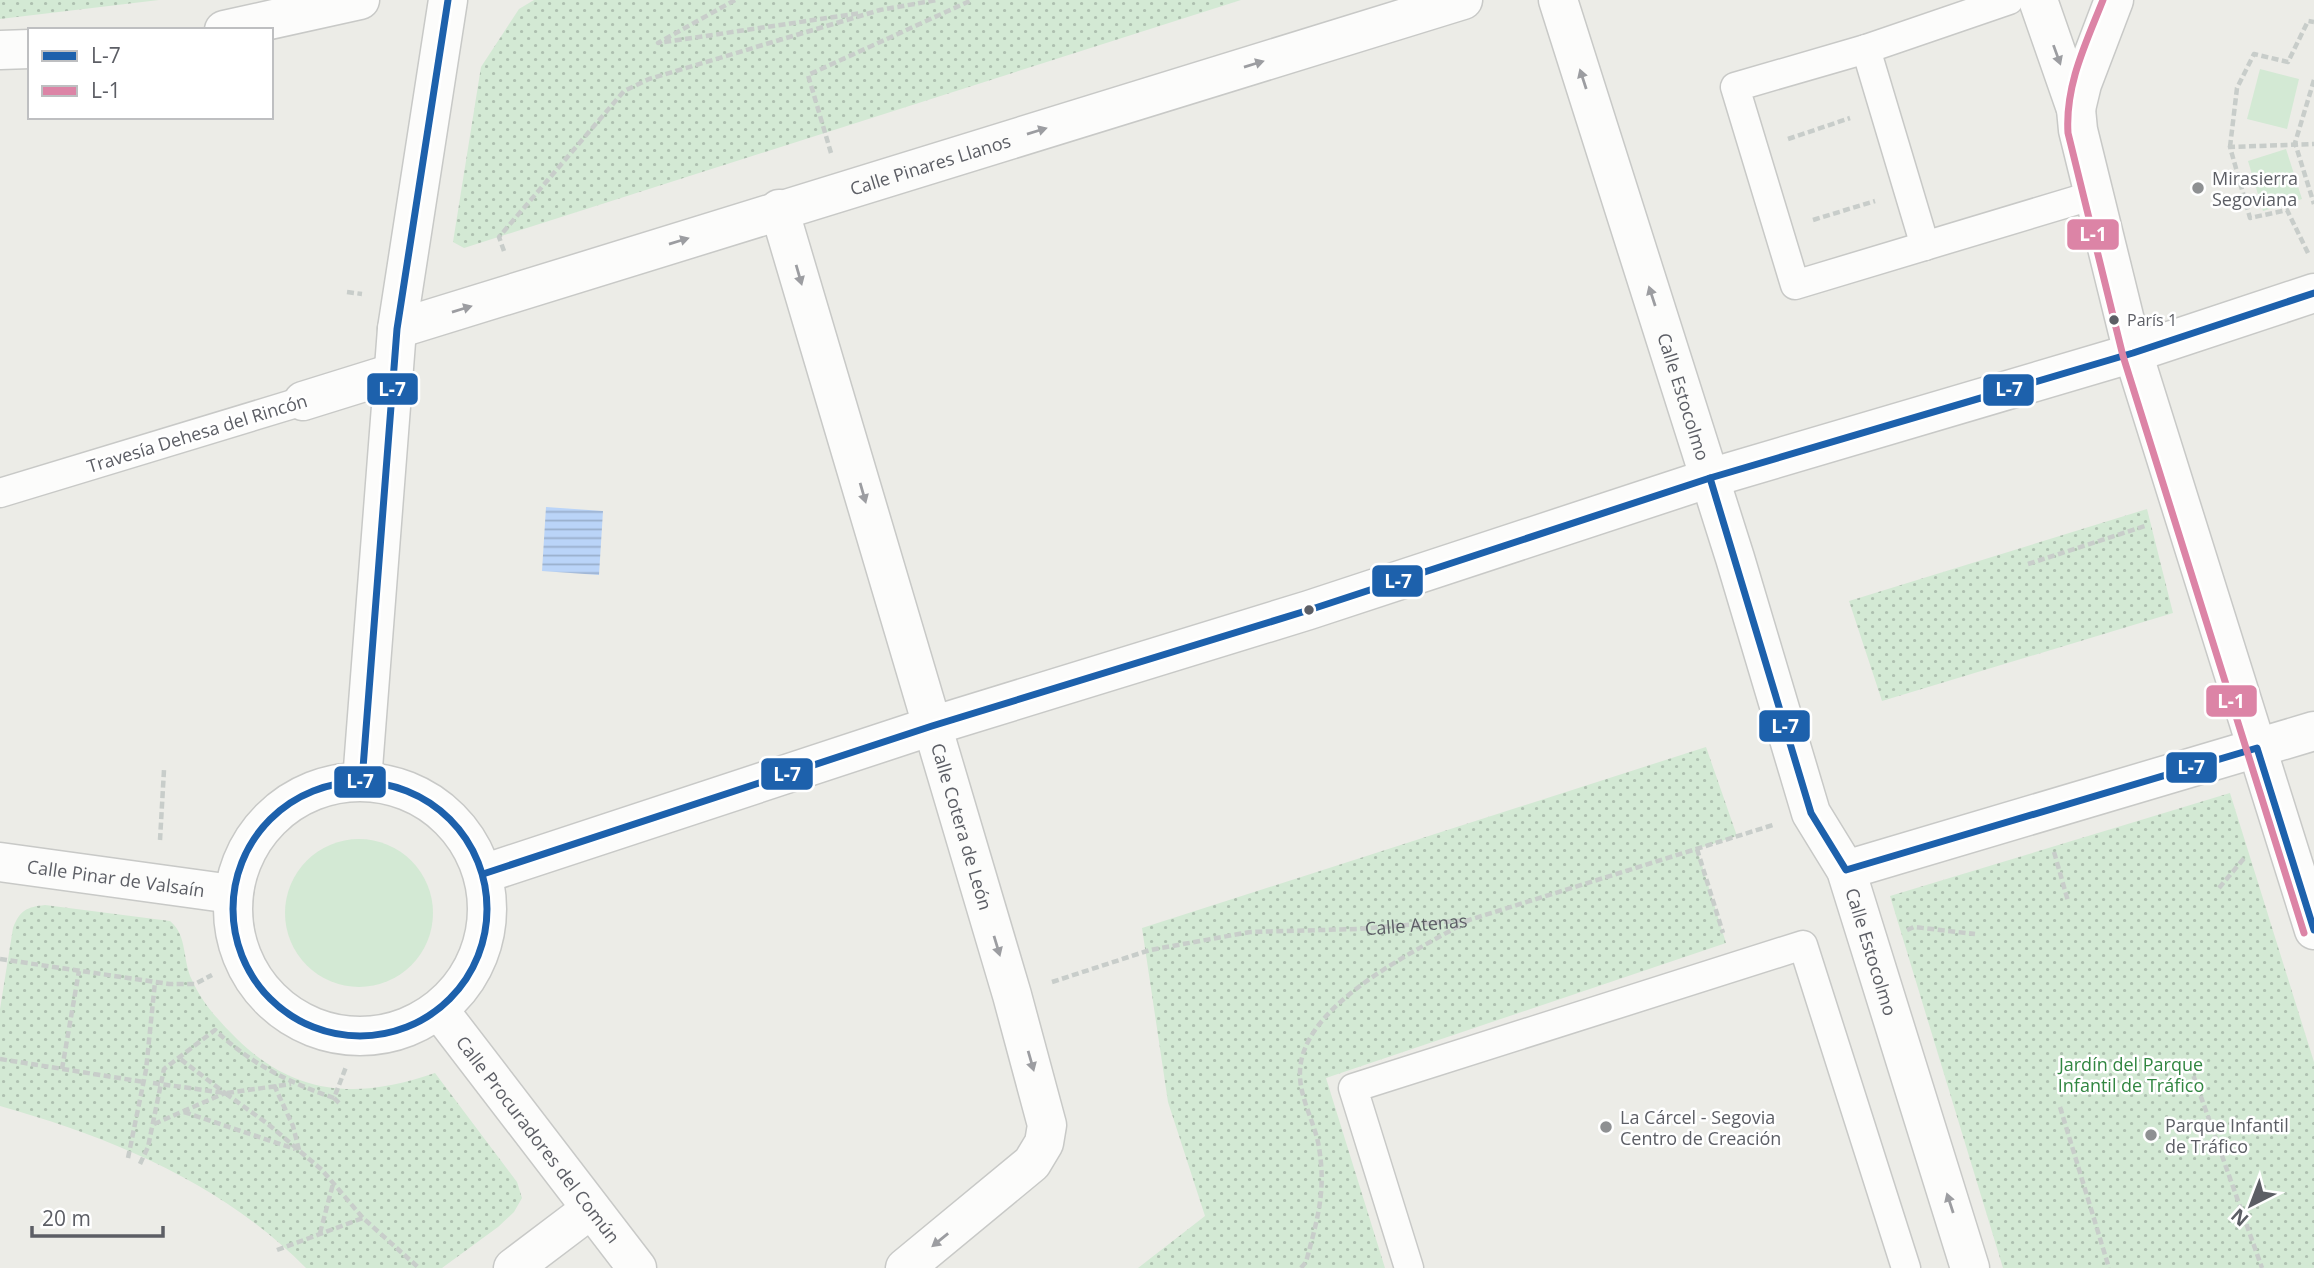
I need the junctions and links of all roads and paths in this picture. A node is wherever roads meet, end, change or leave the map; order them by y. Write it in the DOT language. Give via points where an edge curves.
graph roads {
  1 [pos="360,0"];
  2 [pos="448,0"];
  3 [pos="735,0"];
  4 [pos="937,0"];
  5 [pos="972,0"];
  6 [pos="1463,0"];
  7 [pos="1558,0"];
  8 [pos="2009,0"];
  9 [pos="2038,0"];
  10 [pos="2114,0"];
  11 [pos="880,10"];
  12 [pos="2314,22"];
  13 [pos="233,28"];
  14 [pos="28,49"];
  15 [pos="1866,49"];
  16 [pos="0,50"];
  17 [pos="2314,80"];
  18 [pos="1883,107"];
  19 [pos="2076,109"];
  20 [pos="2295,144"];
  21 [pos="2314,144"];
  22 [pos="2230,147"];
  23 [pos="1755,150"];
  24 [pos="842,191"];
  25 [pos="1908,191"];
  26 [pos="2094,195"];
  27 [pos="2314,204"];
  28 [pos="779,209"];
  29 [pos="1779,230"];
  30 [pos="1925,246"];
  31 [pos="2314,256"];
  32 [pos="519,291"];
  33 [pos="2314,293"];
  34 [pos="397,329"];
  35 [pos="2133,353"];
  36 [pos="393,373"];
  37 [pos="303,401"];
  38 [pos="1710,478"];
  39 [pos="0,494"];
  40 [pos="2183,513"];
  41 [pos="2028,564"];
  42 [pos="932,726"];
  43 [pos="2314,731"];
  44 [pos="2257,748"];
  45 [pos="164,770"];
  46 [pos="362,781"];
  47 [pos="2043,812"];
  48 [pos="1811,813"];
  49 [pos="160,840"];
  50 [pos="1697,849"];
  51 [pos="0,862"];
  52 [pos="1846,870"];
  53 [pos="483,874"];
  54 [pos="232,894"];
  55 [pos="2068,901"];
  56 [pos="1914,927"];
  57 [pos="2314,930"];
  58 [pos="1975,934"];
  59 [pos="0,959"];
  60 [pos="1733,968"];
  61 [pos="79,971"];
  62 [pos="212,975"];
  63 [pos="155,982"];
  64 [pos="1012,995"];
  65 [pos="439,1010"];
  66 [pos="179,1058"];
  67 [pos="0,1059"];
  68 [pos="2190,1066"];
  69 [pos="346,1067"];
  70 [pos="62,1069"];
  71 [pos="144,1082"];
  72 [pos="153,1083"];
  73 [pos="161,1084"];
  74 [pos="292,1084"];
  75 [pos="274,1085"];
  76 [pos="225,1093"];
  77 [pos="334,1098"];
  78 [pos="341,1105"];
  79 [pos="2060,1107"];
  80 [pos="184,1111"];
  81 [pos="153,1125"];
  82 [pos="299,1151"];
  83 [pos="128,1158"];
  84 [pos="140,1164"];
  85 [pos="333,1184"];
  86 [pos="591,1209"];
  87 [pos="363,1217"];
  88 [pos="320,1234"];
  89 [pos="277,1250"];
  90 [pos="419,1268"];
  91 [pos="513,1268"];
  92 [pos="637,1268"];
  93 [pos="905,1268"];
  94 [pos="1409,1268"];
  95 [pos="1906,1268"];
  96 [pos="1970,1268"];
  97 [pos="2109,1268"];
  98 [pos="2262,1268"];
  1 -- 13 [label="street"];
  2 -- 34 [label="street"];
  3 -- 11 [label="path" via="659,43"];
  4 -- 11 [label="path"];
  5 -- 24 [label="path" via="808,75"];
  24 -- 6 [label="street, Calle Pinares Llanos, one-way"];
  38 -- 7 [label="street, Calle Estocolmo, one-way"];
  8 -- 15 [label="street"];
  9 -- 19 [label="street, one-way"];
  10 -- 19 [label="street"];
  11 -- 32 [label="path" via="649,79 624,92 499,237"];
  12 -- 22 [label="path" via="2308,21 2288,62 2254,54 2237,88"];
  14 -- 16 [label="street"];
  15 -- 18 [label="street"];
  15 -- 23 [label="street" via="1735,87"];
  17 -- 20 [label="path"];
  18 -- 23 [label="path"];
  18 -- 25 [label="street"];
  19 -- 26 [label="street"];
  20 -- 21 [label="path"];
  20 -- 22 [label="path"];
  20 -- 27 [label="path"];
  22 -- 31 [label="path" via="2250,218 2287,210 2309,256"];
  23 -- 29 [label="street"];
  24 -- 28 [label="street, Calle Pinares Llanos"];
  25 -- 29 [label="path"];
  25 -- 30 [label="street"];
  26 -- 30 [label="street"];
  26 -- 35 [label="street"];
  32 -- 28 [label="street, Calle Pinares Llanos, one-way"];
  28 -- 42 [label="street, Calle Cotera de León, one-way"];
  29 -- 30 [label="street" via="1794,285"];
  34 -- 32 [label="street, Calle Pinares Llanos, one-way"];
  33 -- 35 [label="street"];
  34 -- 36 [label="street"];
  35 -- 38 [label="street"];
  35 -- 40 [label="street"];
  36 -- 37 [label="street, Travesía Dehesa del Rincón"];
  36 -- 46 [label="street"];
  37 -- 39 [label="street, Travesía Dehesa del Rincón"];
  38 -- 42 [label="street" via="1309,610"];
  38 -- 48 [label="street, Calle Estocolmo"];
  40 -- 41 [label="path"];
  40 -- 44 [label="street"];
  42 -- 53 [label="street"];
  42 -- 64 [label="street, Calle Cotera de León, one-way"];
  43 -- 44 [label="street"];
  44 -- 47 [label="street"];
  44 -- 57 [label="street"];
  45 -- 49 [label="path"];
  46 -- 53 [label="street" via="395,786 450,818 470,844"];
  46 -- 54 [label="street" via="310,791 276,813 250,843"];
  47 -- 52 [label="street"];
  47 -- 55 [label="path"];
  48 -- 50 [label="path, Calle Atenas"];
  48 -- 52 [label="street, Calle Estocolmo"];
  50 -- 60 [label="path"];
  50 -- 64 [label="path, Calle Atenas" via="1469,919 1250,932 1150,950"];
  51 -- 54 [label="street, Calle Pinar de Valsaín"];
  96 -- 52 [label="street, Calle Estocolmo, one-way"];
  53 -- 65 [label="street" via="486,934 460,988"];
  54 -- 65 [label="street" via="242,959 260,988 313,1028 345,1036 379,1035 410,1027"];
  56 -- 58 [label="path"];
  59 -- 61 [label="path"];
  60 -- 94 [label="street" via="1353,1088"];
  60 -- 95 [label="street" via="1803,945"];
  61 -- 63 [label="path"];
  61 -- 70 [label="path"];
  62 -- 63 [label="path" via="195,984"];
  63 -- 71 [label="path"];
  64 -- 93 [label="street, Calle Cotera de León, one-way" via="1044,1107 1044,1143 1019,1175"];
  65 -- 86 [label="street, Calle Procuradores del Común"];
  66 -- 73 [label="path" via="164,1069"];
  66 -- 74 [label="path" via="215,1030 245,1057"];
  66 -- 76 [label="path"];
  67 -- 70 [label="path"];
  68 -- 98 [label="path"];
  69 -- 77 [label="path"];
  70 -- 71 [label="path"];
  71 -- 83 [label="path"];
  72 -- 73 [label="path"];
  73 -- 76 [label="path"];
  73 -- 81 [label="path"];
  74 -- 75 [label="path"];
  74 -- 77 [label="path"];
  75 -- 76 [label="path"];
  75 -- 82 [label="path"];
  76 -- 80 [label="path"];
  76 -- 82 [label="path"];
  77 -- 78 [label="path"];
  79 -- 97 [label="path"];
  80 -- 81 [label="path"];
  80 -- 82 [label="path"];
  81 -- 84 [label="path"];
  82 -- 85 [label="path"];
  85 -- 87 [label="path"];
  85 -- 88 [label="path"];
  86 -- 91 [label="street"];
  86 -- 92 [label="street, Calle Procuradores del Común"];
  87 -- 88 [label="path"];
  87 -- 90 [label="path"];
  88 -- 89 [label="path"];
}
